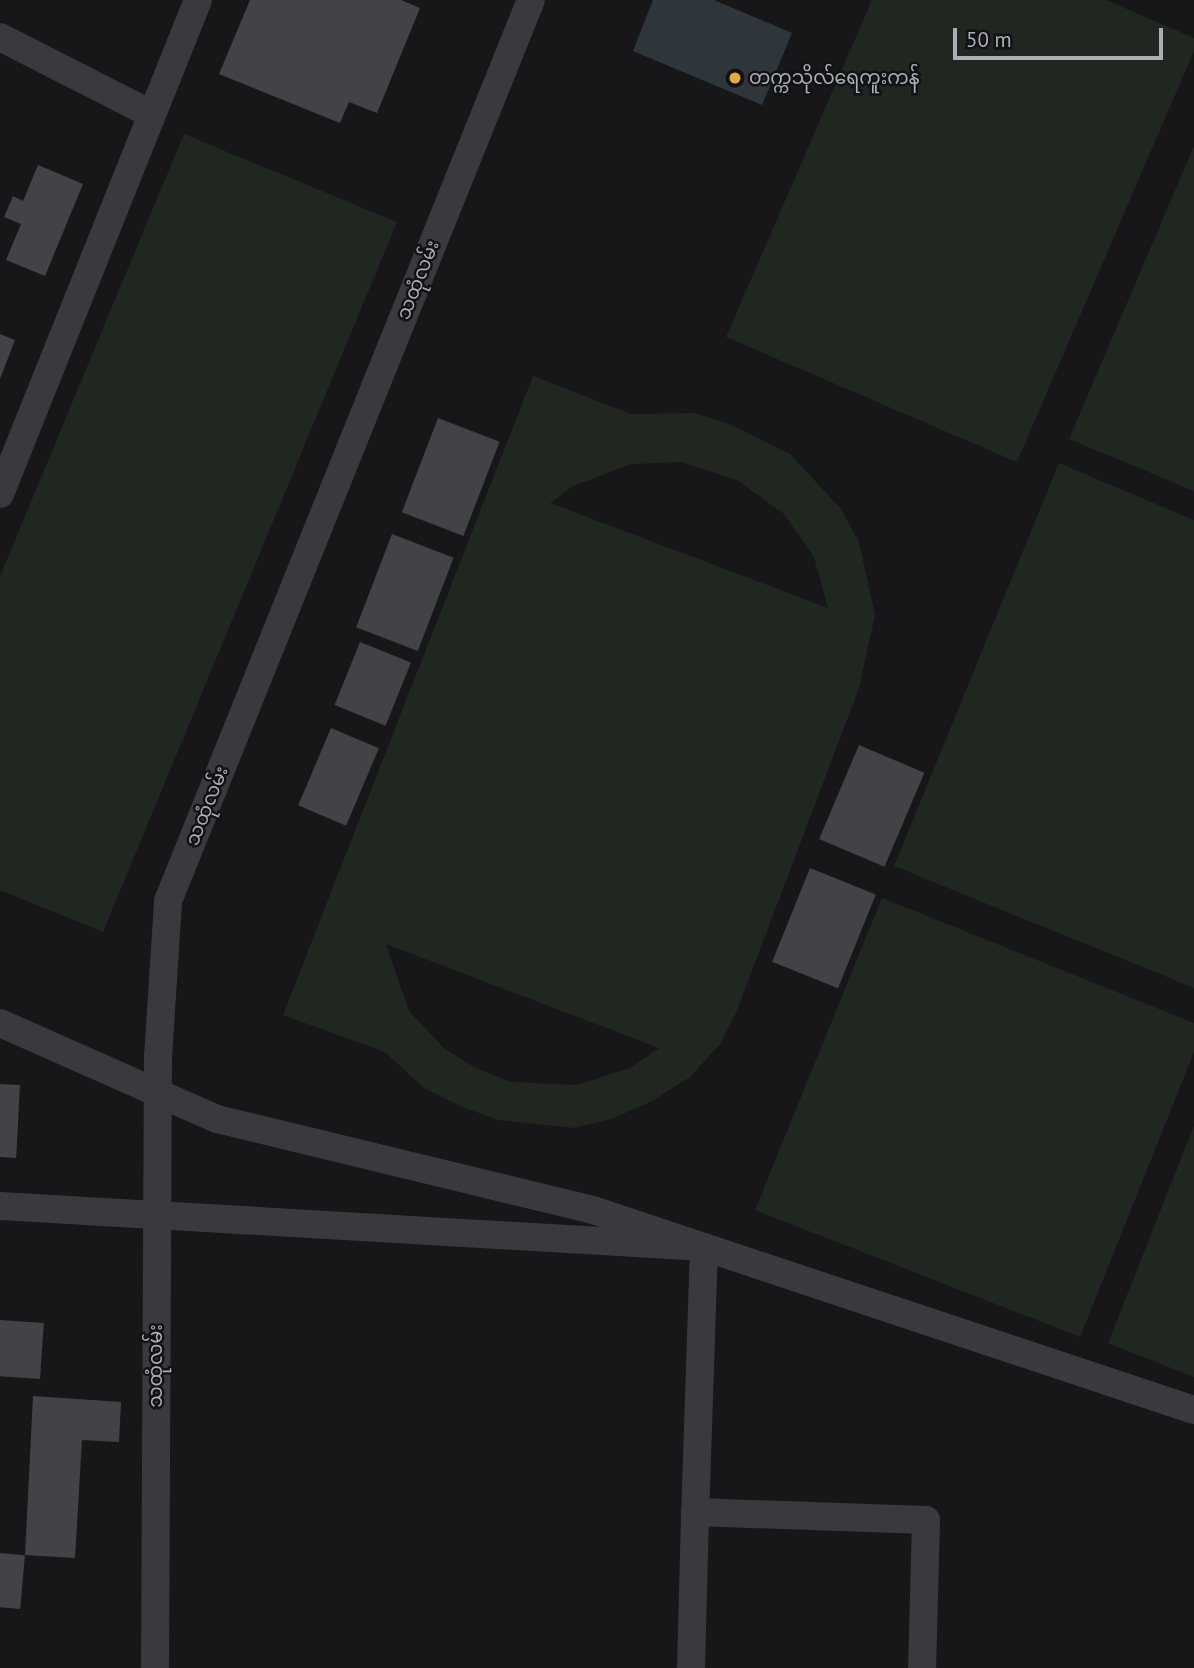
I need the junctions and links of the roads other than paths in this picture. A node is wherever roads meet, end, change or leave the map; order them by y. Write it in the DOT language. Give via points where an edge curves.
graph roads {
  1 [pos="198,0"];
  2 [pos="531,0"];
  3 [pos="0,37"];
  4 [pos="151,114"];
  5 [pos="0,494"];
  6 [pos="0,1023"];
  7 [pos="157,1092"];
  8 [pos="0,1206"];
  9 [pos="157,1218"];
  10 [pos="704,1247"];
  11 [pos="1194,1410"];
  12 [pos="695,1512"];
  13 [pos="155,1668"];
  14 [pos="691,1668"];
  15 [pos="922,1668"];
  1 -- 4 [label="street"];
  2 -- 7 [label="street, သထုံလမ်း" via="168,901"];
  3 -- 4 [label="street"];
  4 -- 5 [label="street"];
  6 -- 7 [label="street"];
  7 -- 9 [label="street, သထုံလမ်း"];
  7 -- 10 [label="street" via="217,1119 593,1210"];
  8 -- 9 [label="street"];
  9 -- 10 [label="street"];
  9 -- 13 [label="street, သထုံလမ်း"];
  10 -- 11 [label="street"];
  10 -- 12 [label="street"];
  12 -- 14 [label="street"];
  12 -- 15 [label="street" via="926,1520"];
}
